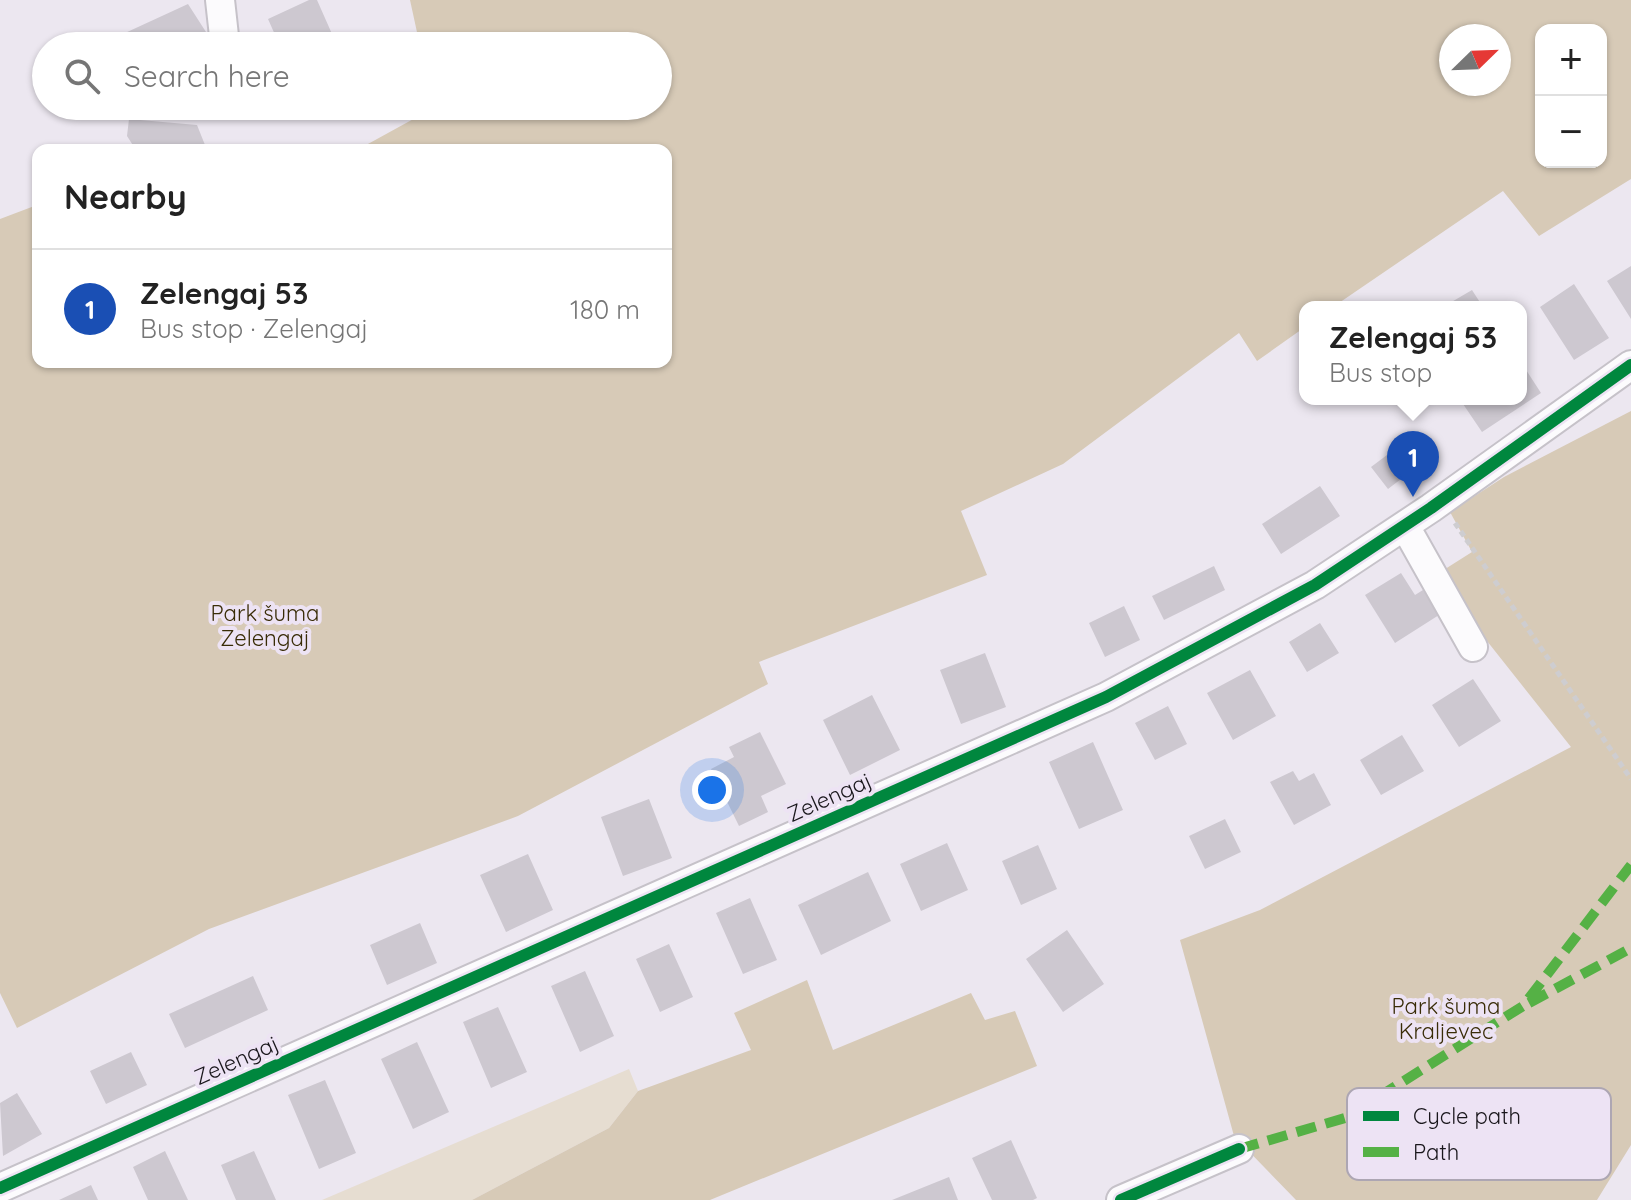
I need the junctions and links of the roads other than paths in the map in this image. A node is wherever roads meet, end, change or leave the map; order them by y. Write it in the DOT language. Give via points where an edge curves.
graph roads {
  1 [pos="220,0"];
  2 [pos="224,32"];
  3 [pos="1631,365"];
  4 [pos="1405,526"];
  5 [pos="1473,647"];
  6 [pos="1239,1149"];
  7 [pos="0,1188"];
  8 [pos="1121,1200"];
  1 -- 2 [label="street"];
  3 -- 4 [label="street, Zelengaj"];
  4 -- 5 [label="street"];
  4 -- 7 [label="street, Zelengaj" via="1315,585 1106,697"];
  6 -- 8 [label="street"];
}
